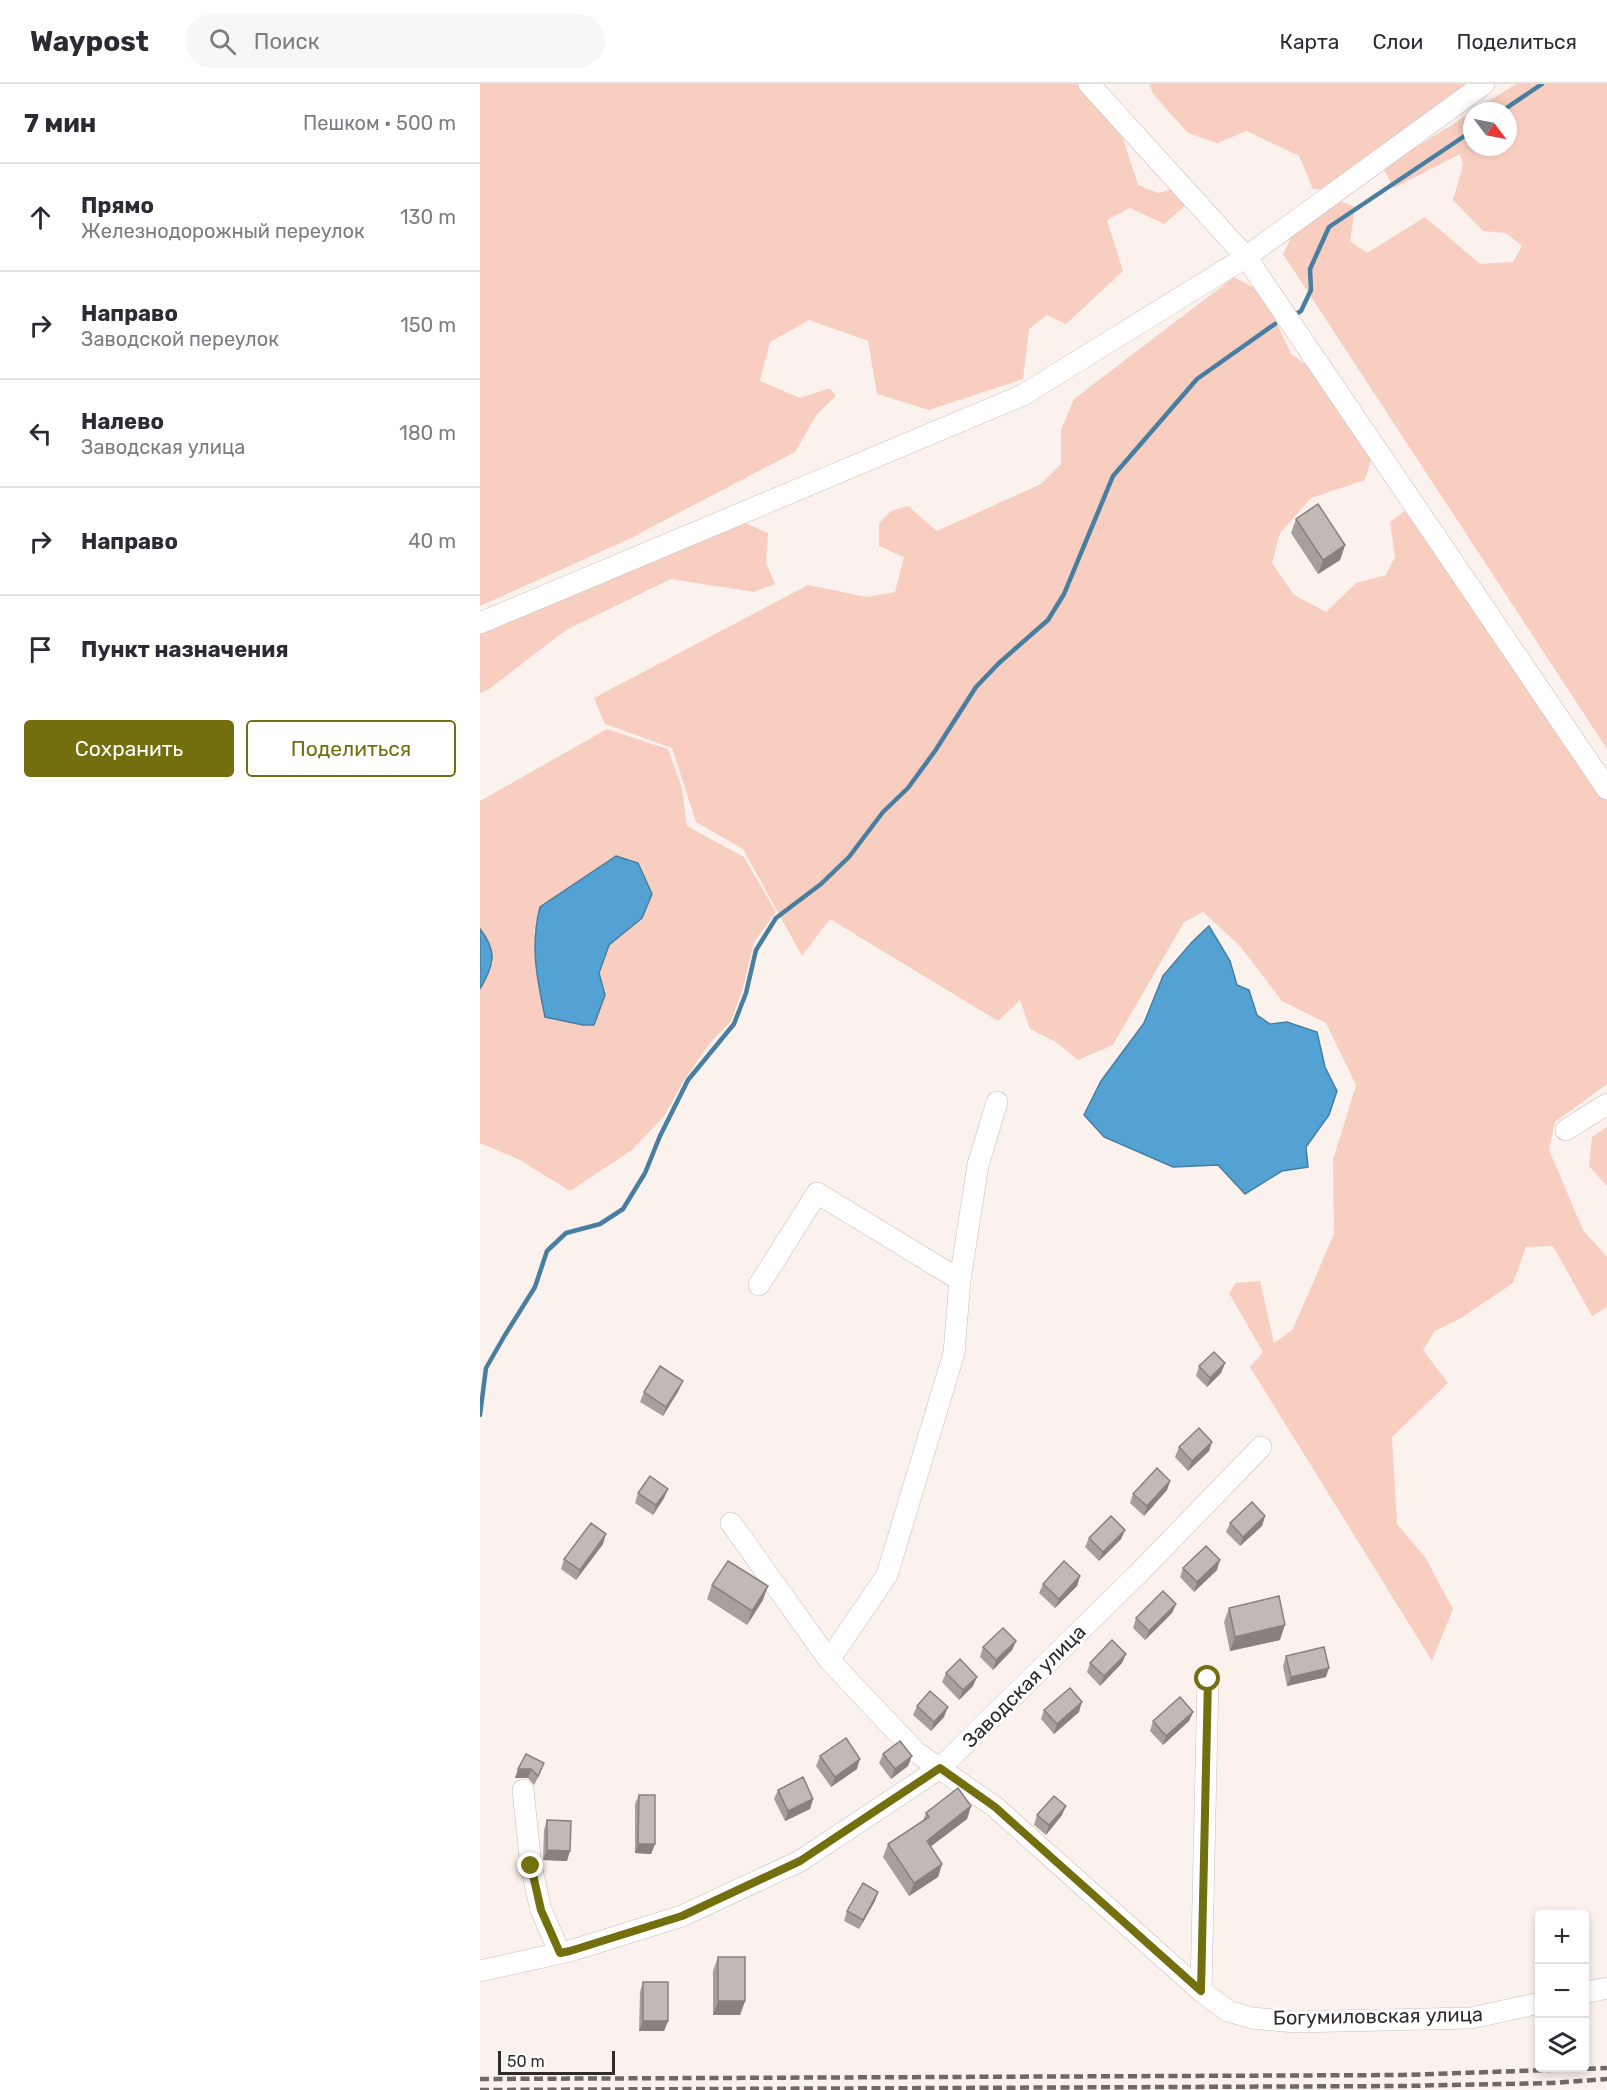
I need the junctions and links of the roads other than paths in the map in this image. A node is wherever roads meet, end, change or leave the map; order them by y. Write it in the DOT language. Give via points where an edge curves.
graph roads {
  1 [pos="1089,84"];
  2 [pos="1484,84"];
  3 [pos="1246,257"];
  4 [pos="480,623"];
  5 [pos="1607,789"];
  6 [pos="997,1101"];
  7 [pos="1607,1104"];
  8 [pos="1566,1130"];
  9 [pos="960,1280"];
  10 [pos="759,1285"];
  11 [pos="1261,1447"];
  12 [pos="731,1522"];
  13 [pos="835,1667"];
  14 [pos="1208,1679"];
  15 [pos="940,1768"];
  16 [pos="523,1790"];
  17 [pos="560,1953"];
  18 [pos="480,1971"];
  19 [pos="1607,1988"];
  20 [pos="1201,1991"];
  21 [pos="1589,1992"];
  22 [pos="1535,2004"];
  1 -- 3 [label="street"];
  2 -- 3 [label="street"];
  3 -- 4 [label="street" via="1023,395"];
  3 -- 5 [label="street"];
  6 -- 9 [label="street" via="978,1165"];
  7 -- 8 [label="street"];
  9 -- 10 [label="street" via="817,1193"];
  9 -- 13 [label="street" via="954,1353 887,1575"];
  11 -- 15 [label="street, Заводская улица"];
  12 -- 13 [label="street, Богумиловская улица"];
  13 -- 15 [label="street, Богумиловская улица" via="916,1752"];
  14 -- 20 [label="street"];
  15 -- 17 [label="street, Заводская улица" via="800,1861 682,1916"];
  15 -- 20 [label="street, Богумиловская улица" via="995,1807"];
  16 -- 17 [label="street" via="529,1856 541,1910"];
  17 -- 18 [label="street, Заводская улица"];
  19 -- 21 [label="street"];
  20 -- 22 [label="street, Богумиловская улица" via="1228,2011 1252,2018 1295,2022 1471,2018"];
}
